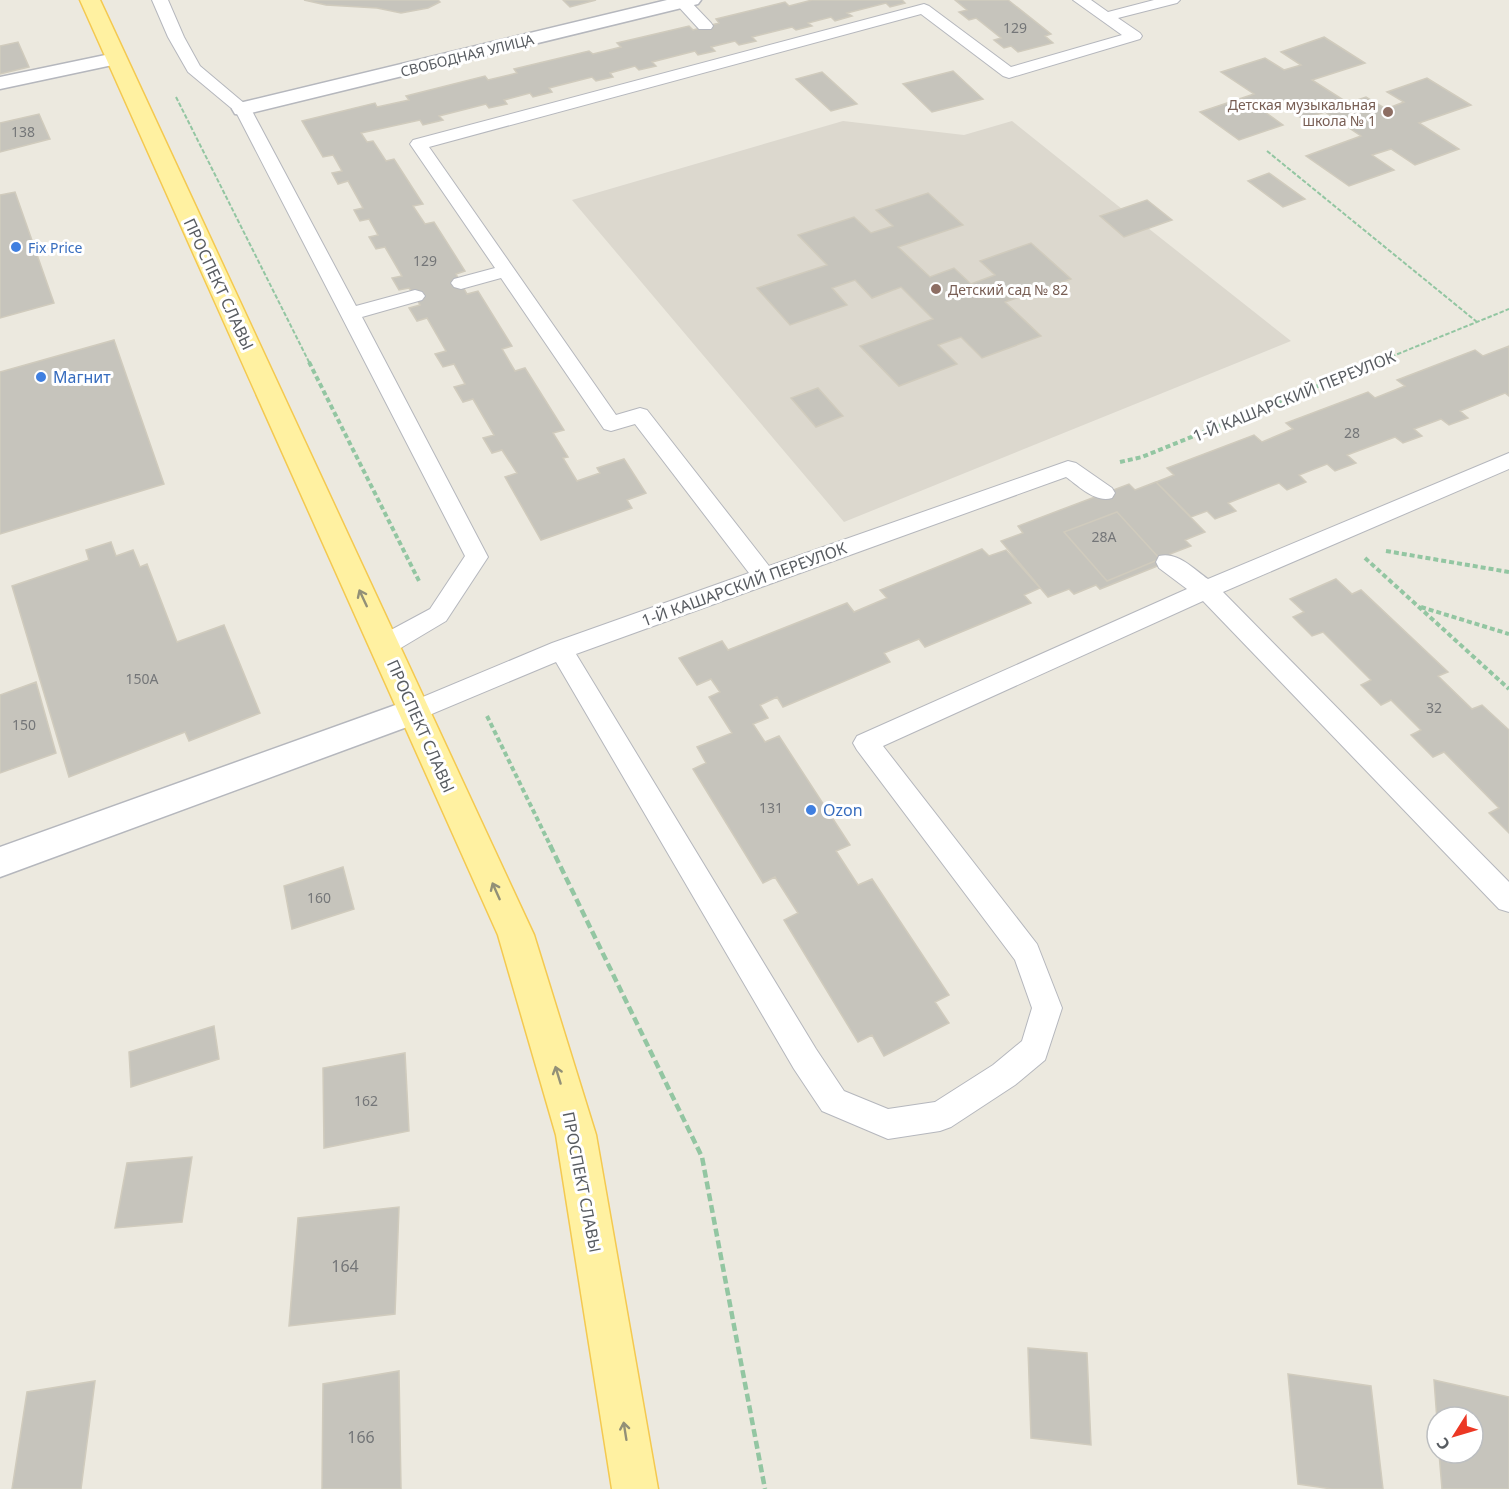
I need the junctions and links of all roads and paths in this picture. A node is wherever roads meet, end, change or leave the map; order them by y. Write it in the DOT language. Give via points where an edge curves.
graph roads {
  1 [pos="90,0"];
  2 [pos="160,0"];
  3 [pos="1081,0"];
  4 [pos="1172,0"];
  5 [pos="684,1"];
  6 [pos="1106,17"];
  7 [pos="705,26"];
  8 [pos="723,44"];
  9 [pos="115,59"];
  10 [pos="737,59"];
  11 [pos="0,84"];
  12 [pos="172,88"];
  13 [pos="243,109"];
  14 [pos="1267,151"];
  15 [pos="506,271"];
  16 [pos="461,283"];
  17 [pos="415,296"];
  18 [pos="1509,309"];
  19 [pos="351,314"];
  20 [pos="1477,322"];
  21 [pos="1509,459"];
  22 [pos="1075,472"];
  23 [pos="1104,493"];
  24 [pos="1344,539"];
  25 [pos="1167,562"];
  26 [pos="1509,572"];
  27 [pos="765,577"];
  28 [pos="1206,590"];
  29 [pos="424,591"];
  30 [pos="1418,607"];
  31 [pos="1509,634"];
  32 [pos="385,645"];
  33 [pos="561,650"];
  34 [pos="473,687"];
  35 [pos="1509,689"];
  36 [pos="415,711"];
  37 [pos="0,862"];
  38 [pos="1509,900"];
  39 [pos="635,1489"];
  40 [pos="765,1489"];
  1 -- 9 [label="main road, ПРОСПЕКТ СЛАВЫ"];
  2 -- 13 [label="lane" via="194,69"];
  3 -- 6 [label="lane"];
  4 -- 6 [label="lane"];
  5 -- 7 [label="lane"];
  5 -- 13 [label="street, СВОБОДНАЯ УЛИЦА"];
  6 -- 10 [label="lane" via="1134,36 1009,73 924,9"];
  8 -- 10 [label="lane"];
  9 -- 11 [label="street"];
  32 -- 9 [label="main road, ПРОСПЕКТ СЛАВЫ, one-way"];
  10 -- 15 [label="lane" via="419,144"];
  12 -- 29 [label="path"];
  13 -- 19 [label="lane"];
  14 -- 20 [label="path"];
  15 -- 16 [label="lane"];
  15 -- 27 [label="lane" via="611,424 640,415"];
  17 -- 19 [label="lane"];
  18 -- 20 [label="path, 1-Й КАШАРСКИЙ ПЕРЕУЛОК"];
  19 -- 32 [label="lane" via="477,557 438,615"];
  20 -- 22 [label="path, 1-Й КАШАРСКИЙ ПЕРЕУЛОК" via="1142,457"];
  21 -- 24 [label="lane"];
  22 -- 23 [label="lane"];
  22 -- 27 [label="lane, 1-Й КАШАРСКИЙ ПЕРЕУЛОК" via="1068,468"];
  24 -- 26 [label="path"];
  24 -- 28 [label="lane"];
  24 -- 30 [label="path"];
  25 -- 28 [label="lane"];
  27 -- 33 [label="lane, 1-Й КАШАРСКИЙ ПЕРЕУЛОК"];
  28 -- 33 [label="lane" via="866,742 1027,953 1047,1008 1034,1050 1004,1075 940,1116 888,1124 834,1101 828,1093"];
  28 -- 38 [label="lane"];
  30 -- 31 [label="path"];
  30 -- 35 [label="path"];
  32 -- 36 [label="main road, ПРОСПЕКТ СЛАВЫ"];
  33 -- 34 [label="lane, 1-Й КАШАРСКИЙ ПЕРЕУЛОК"];
  34 -- 36 [label="lane, 1-Й КАШАРСКИЙ ПЕРЕУЛОК"];
  34 -- 40 [label="path" via="702,1157"];
  36 -- 37 [label="street"];
  39 -- 36 [label="main road, ПРОСПЕКТ СЛАВЫ, one-way" via="576,1135 516,935"];
}
